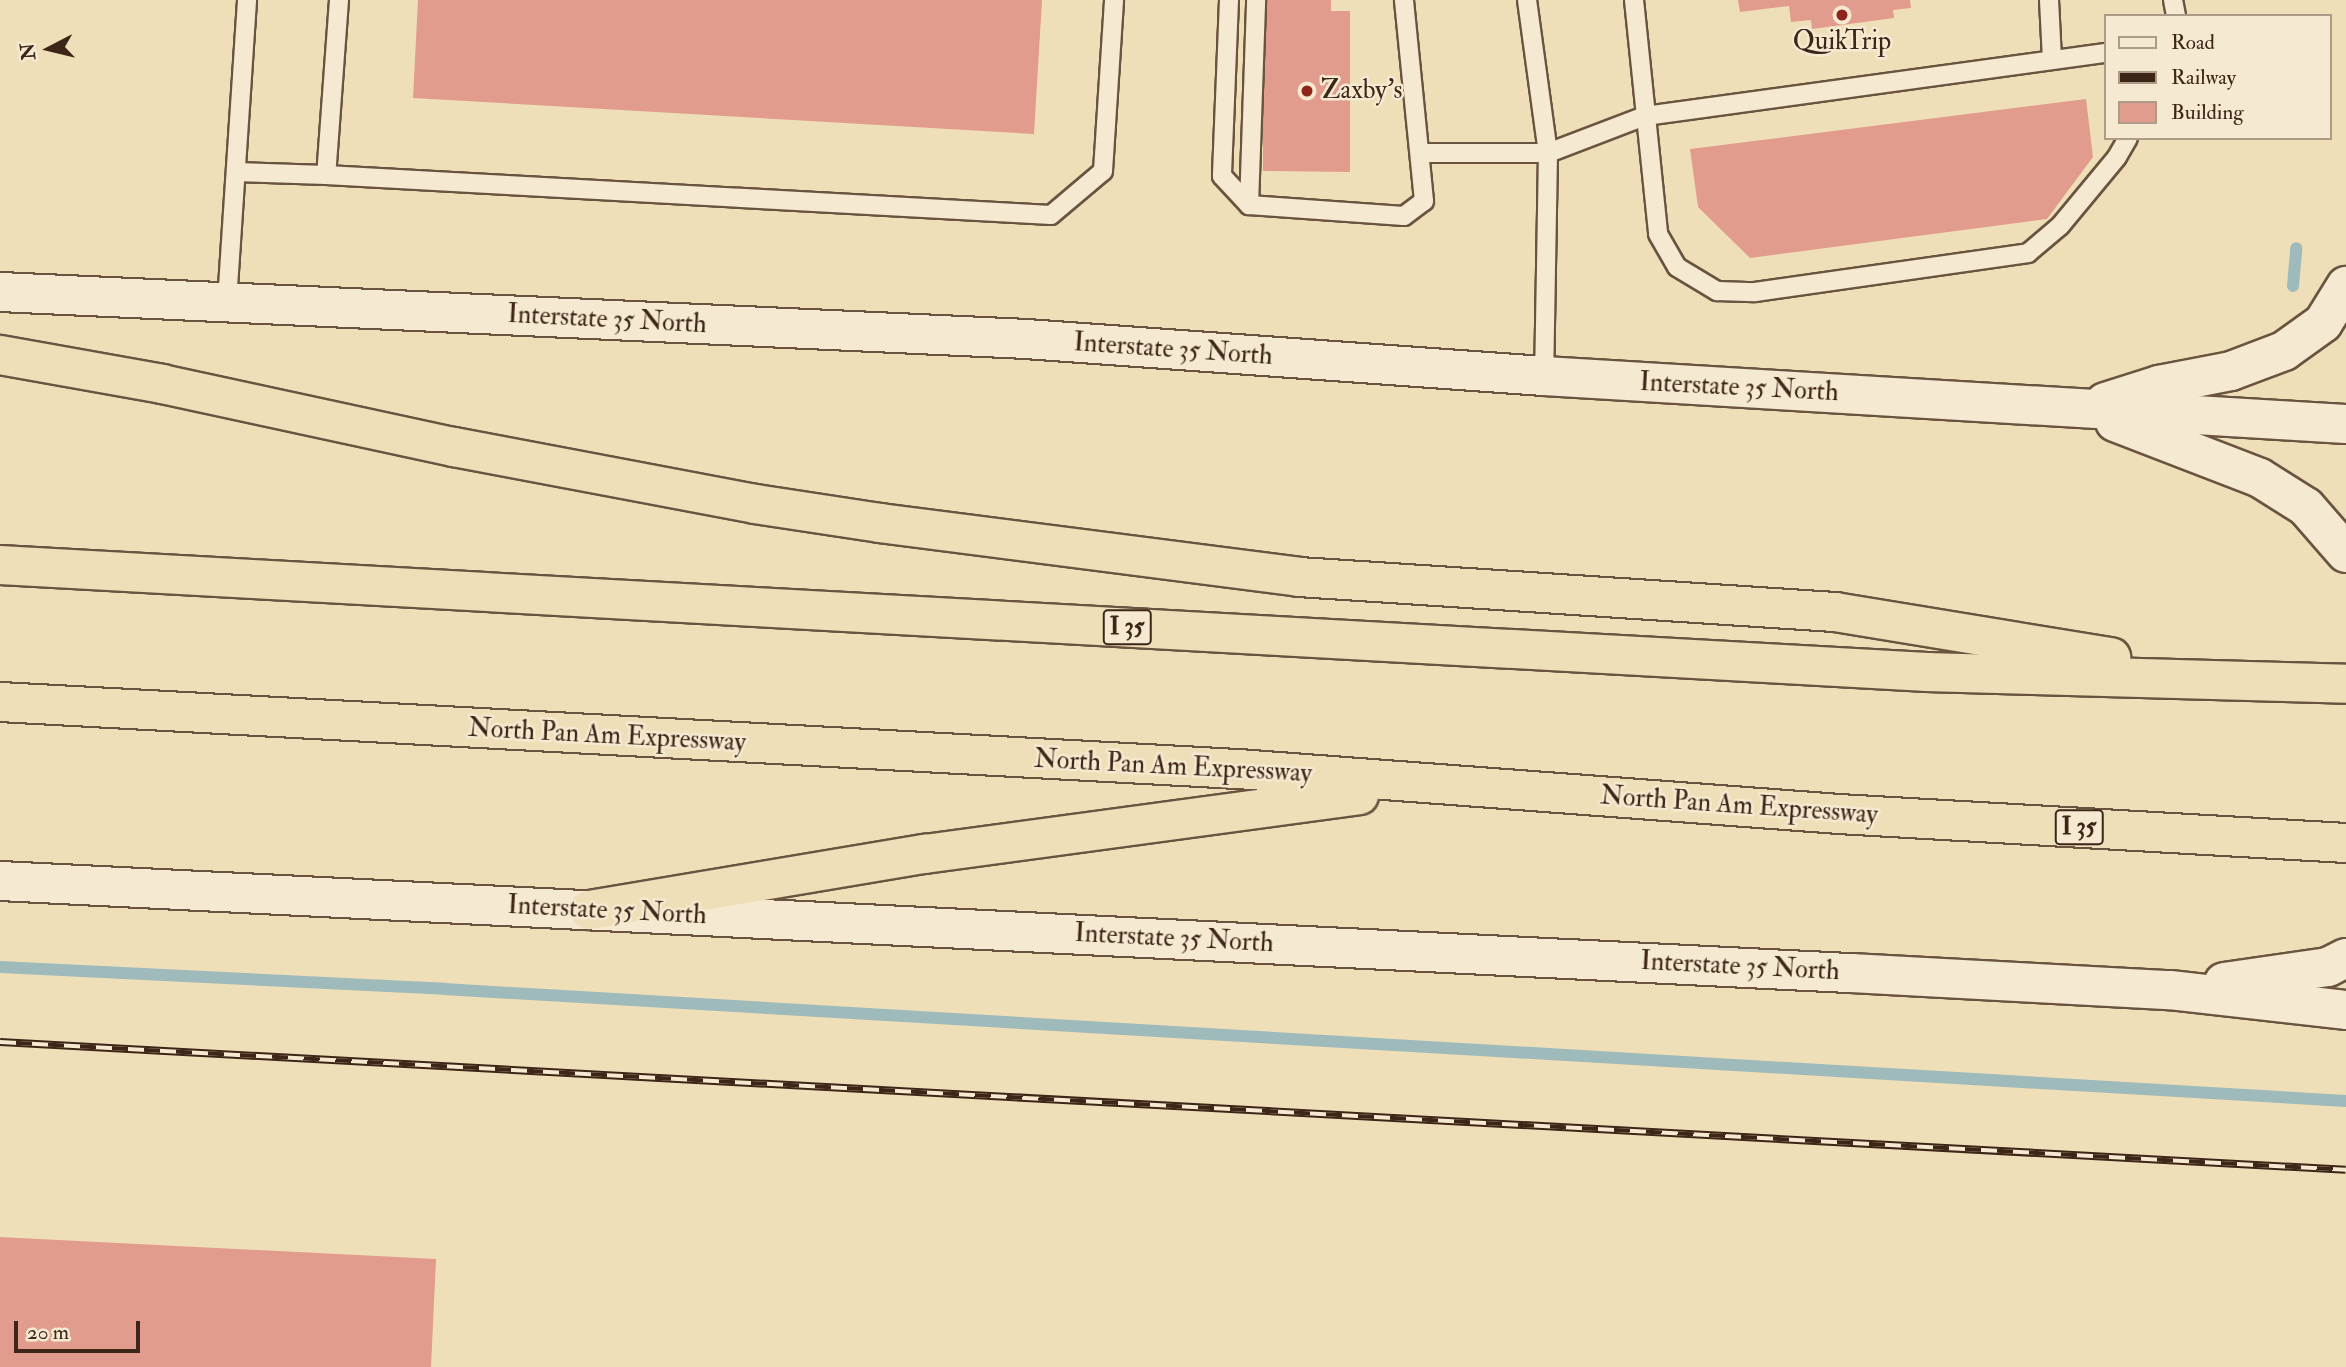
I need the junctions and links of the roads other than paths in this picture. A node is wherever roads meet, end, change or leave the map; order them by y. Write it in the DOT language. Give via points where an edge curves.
graph roads {
  1 [pos="247,0"];
  2 [pos="339,0"];
  3 [pos="1114,0"];
  4 [pos="1229,0"];
  5 [pos="1256,0"];
  6 [pos="1390,0"];
  7 [pos="1527,0"];
  8 [pos="1634,0"];
  9 [pos="2049,0"];
  10 [pos="1404,8"];
  11 [pos="2104,53"];
  12 [pos="2052,59"];
  13 [pos="1645,116"];
  14 [pos="2127,140"];
  15 [pos="1548,152"];
  16 [pos="1421,153"];
  17 [pos="236,172"];
  18 [pos="326,175"];
  19 [pos="1249,205"];
  20 [pos="2346,286"];
  21 [pos="0,292"];
  22 [pos="227,302"];
  23 [pos="0,355"];
  24 [pos="1544,376"];
  25 [pos="2081,409"];
  26 [pos="2346,424"];
  27 [pos="2346,553"];
  28 [pos="0,565"];
  29 [pos="2254,681"];
  30 [pos="2328,683"];
  31 [pos="0,702"];
  32 [pos="1437,784"];
  33 [pos="2333,842"];
  34 [pos="0,881"];
  35 [pos="589,910"];
  36 [pos="2346,958"];
  37 [pos="2170,990"];
  38 [pos="2346,1010"];
  39 [pos="2346,1034"];
  1 -- 17 [label="lane"];
  2 -- 18 [label="lane"];
  3 -- 18 [label="lane" via="1103,171 1051,215"];
  4 -- 19 [label="lane" via="1222,176"];
  5 -- 19 [label="lane"];
  6 -- 10 [label="lane"];
  7 -- 15 [label="lane"];
  8 -- 13 [label="lane"];
  9 -- 12 [label="lane"];
  10 -- 16 [label="lane"];
  11 -- 12 [label="lane"];
  12 -- 13 [label="lane"];
  13 -- 14 [label="lane" via="1658,234 1677,267 1717,291 1755,292 2028,253 2060,226"];
  13 -- 15 [label="lane"];
  15 -- 16 [label="lane"];
  15 -- 24 [label="lane"];
  16 -- 19 [label="lane" via="1424,201 1404,216"];
  17 -- 18 [label="lane"];
  17 -- 22 [label="lane"];
  20 -- 25 [label="main road" via="2323,323 2284,351 2231,371 2159,385"];
  21 -- 22 [label="main road, Interstate 35 North"];
  22 -- 24 [label="main road, Interstate 35 North" via="1026,339"];
  23 -- 29 [label="highway" via="162,384 467,450 893,525 1338,581 1835,612"];
  24 -- 25 [label="main road, Interstate 35 North"];
  25 -- 26 [label="main road, Interstate 35 North"];
  25 -- 27 [label="main road" via="2260,478 2306,507"];
  28 -- 29 [label="highway, I 35" via="1914,672"];
  29 -- 30 [label="highway, I 35"];
  31 -- 32 [label="highway, North Pan Am Expressway / I 35"];
  32 -- 33 [label="highway, North Pan Am Expressway / I 35" via="1839,814"];
  32 -- 35 [label="highway" via="925,854"];
  34 -- 35 [label="main road, Interstate 35 North"];
  35 -- 37 [label="main road, Interstate 35 North"];
  36 -- 37 [label="main road" via="2328,967"];
  37 -- 38 [label="main road, Interstate 35 North"];
  37 -- 39 [label="main road"];
}
